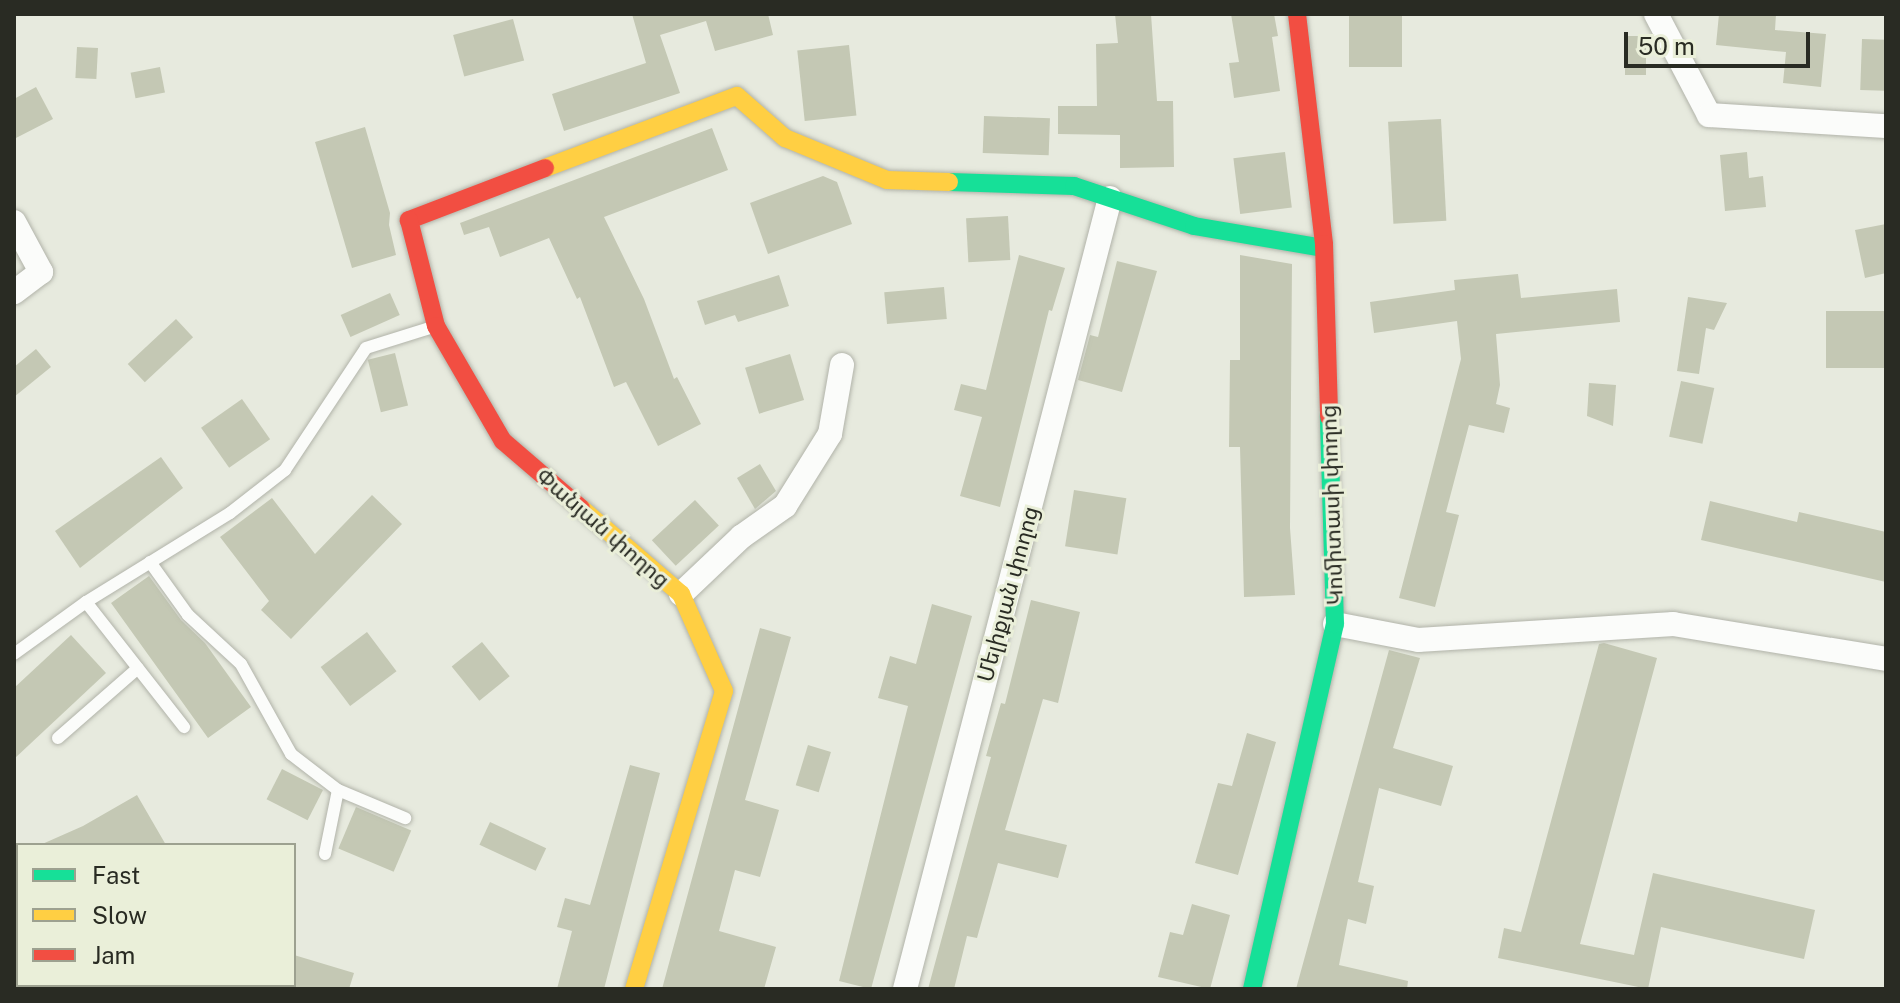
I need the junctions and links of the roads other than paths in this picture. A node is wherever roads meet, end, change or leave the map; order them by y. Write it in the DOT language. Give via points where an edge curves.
graph roads {
  1 [pos="1297,14"];
  2 [pos="1656,14"];
  3 [pos="1886,126"];
  4 [pos="1110,198"];
  5 [pos="14,222"];
  6 [pos="1324,248"];
  7 [pos="14,292"];
  8 [pos="436,326"];
  9 [pos="842,365"];
  10 [pos="150,562"];
  11 [pos="681,594"];
  12 [pos="86,602"];
  13 [pos="1335,624"];
  14 [pos="14,654"];
  15 [pos="1886,659"];
  16 [pos="138,668"];
  17 [pos="184,727"];
  18 [pos="58,738"];
  19 [pos="338,790"];
  20 [pos="405,818"];
  21 [pos="325,854"];
  22 [pos="634,989"];
  23 [pos="905,989"];
  24 [pos="1252,989"];
  1 -- 6 [label="street, Կոմիտասի փողոց"];
  2 -- 3 [label="street" via="1709,115"];
  4 -- 6 [label="street" via="1194,226"];
  4 -- 8 [label="street, Փանյան փողոց" via="1074,186 887,180 785,138 737,96 409,220"];
  4 -- 23 [label="street, Մելիքյան փողոց"];
  5 -- 7 [label="street" via="41,272"];
  6 -- 13 [label="street, Կոմիտասի փողոց"];
  8 -- 10 [label="lane" via="366,348 285,470 230,513"];
  8 -- 11 [label="street, Փանյան փողոց" via="503,441"];
  9 -- 11 [label="street" via="830,434 785,506 741,537"];
  10 -- 12 [label="lane"];
  10 -- 19 [label="lane" via="188,615 241,664 291,754"];
  11 -- 22 [label="street, Փանյան փողոց" via="724,691"];
  12 -- 14 [label="lane"];
  12 -- 16 [label="lane"];
  13 -- 15 [label="street" via="1418,640 1673,624"];
  13 -- 24 [label="street, Կոմիտասի փողոց"];
  16 -- 17 [label="lane"];
  16 -- 18 [label="lane"];
  19 -- 20 [label="lane"];
  19 -- 21 [label="lane"];
}
